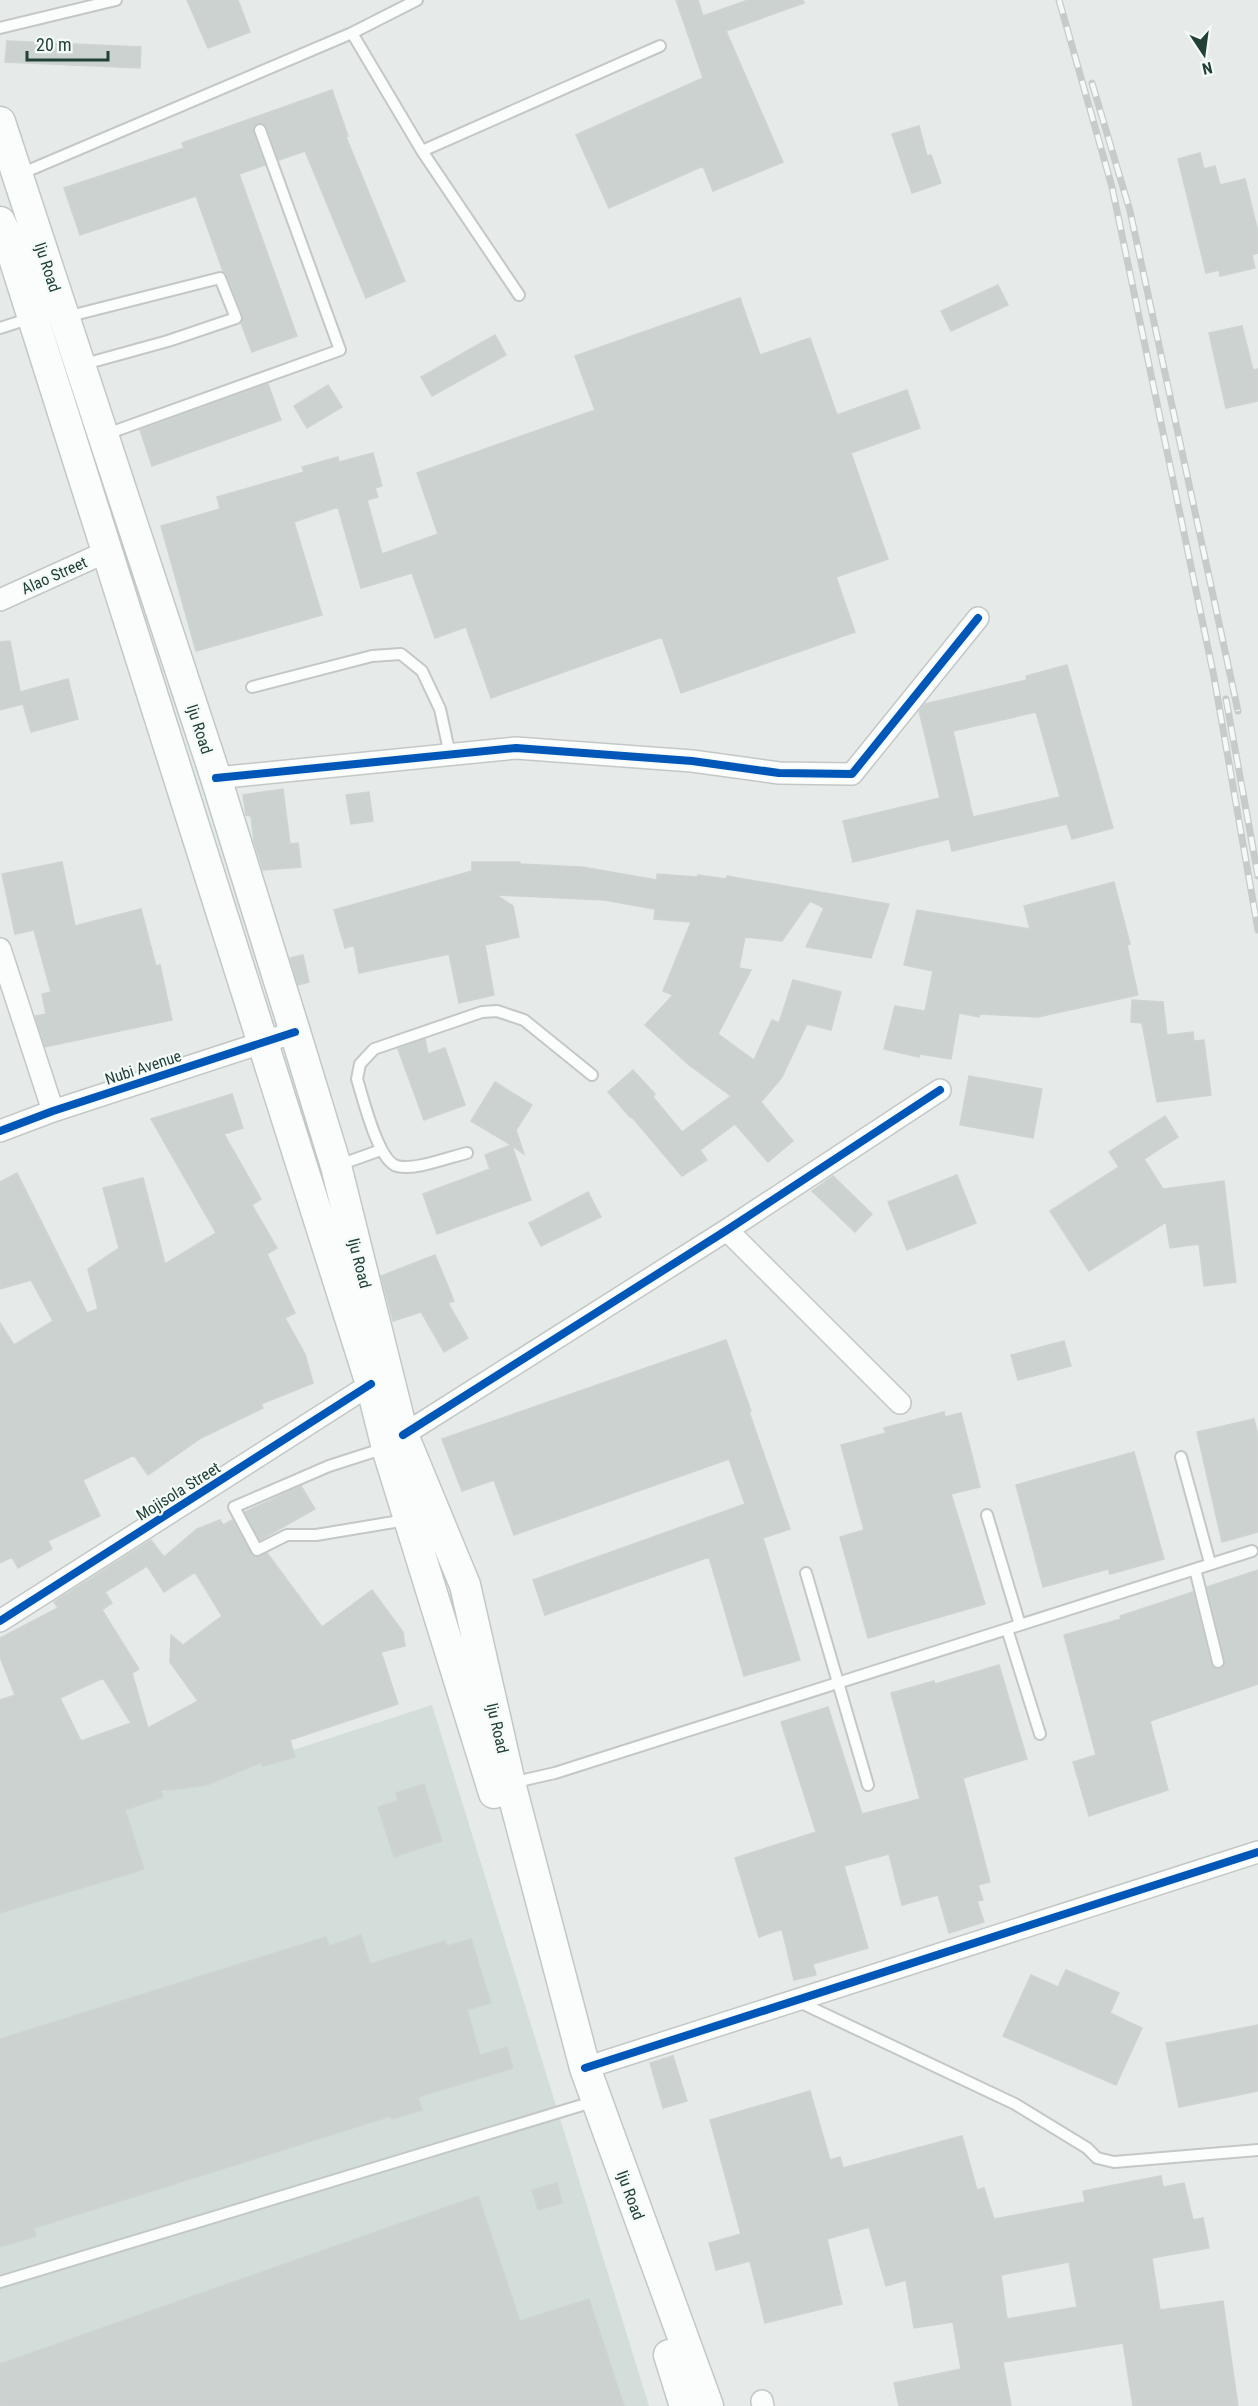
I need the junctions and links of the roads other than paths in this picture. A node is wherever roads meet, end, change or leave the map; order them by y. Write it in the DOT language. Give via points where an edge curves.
graph roads {
  1 [pos="116,0"];
  2 [pos="417,0"];
  3 [pos="0,28"];
  4 [pos="352,33"];
  5 [pos="660,46"];
  6 [pos="0,122"];
  7 [pos="260,130"];
  8 [pos="422,151"];
  9 [pos="17,175"];
  10 [pos="2,232"];
  11 [pos="519,295"];
  12 [pos="33,317"];
  13 [pos="64,318"];
  14 [pos="0,328"];
  15 [pos="80,365"];
  16 [pos="104,435"];
  17 [pos="108,551"];
  18 [pos="0,600"];
  19 [pos="978,618"];
  20 [pos="252,687"];
  21 [pos="450,755"];
  22 [pos="216,778"];
  23 [pos="0,949"];
  24 [pos="295,1032"];
  25 [pos="264,1042"];
  26 [pos="592,1075"];
  27 [pos="940,1090"];
  28 [pos="53,1111"];
  29 [pos="0,1131"];
  30 [pos="381,1150"];
  31 [pos="466,1153"];
  32 [pos="336,1166"];
  33 [pos="726,1230"];
  34 [pos="371,1384"];
  35 [pos="900,1403"];
  36 [pos="395,1441"];
  37 [pos="1181,1457"];
  38 [pos="987,1515"];
  39 [pos="409,1519"];
  40 [pos="1252,1551"];
  41 [pos="1209,1563"];
  42 [pos="1195,1569"];
  43 [pos="806,1573"];
  44 [pos="0,1621"];
  45 [pos="1020,1625"];
  46 [pos="1007,1629"];
  47 [pos="1218,1662"];
  48 [pos="838,1683"];
  49 [pos="1040,1734"];
  50 [pos="510,1784"];
  51 [pos="868,1785"];
  52 [pos="1258,1852"];
  53 [pos="794,1999"];
  54 [pos="585,2068"];
  55 [pos="589,2103"];
  56 [pos="1258,2150"];
  57 [pos="0,2282"];
  58 [pos="685,2406"];
  59 [pos="708,2406"];
  1 -- 3 [label="lane"];
  2 -- 4 [label="lane"];
  4 -- 8 [label="lane"];
  4 -- 9 [label="lane"];
  5 -- 8 [label="lane"];
  6 -- 9 [label="main road, Iju Road"];
  7 -- 16 [label="lane" via="340,350"];
  8 -- 11 [label="lane"];
  9 -- 13 [label="main road, Iju Road"];
  10 -- 12 [label="main road, Iju Road"];
  12 -- 14 [label="lane"];
  12 -- 17 [label="main road, Iju Road"];
  13 -- 15 [label="main road, Iju Road"];
  13 -- 15 [label="lane" via="220,278 236,318"];
  15 -- 16 [label="main road, Iju Road"];
  16 -- 22 [label="main road, Iju Road"];
  17 -- 18 [label="street, Alao Street"];
  17 -- 25 [label="main road, Iju Road"];
  19 -- 21 [label="street" via="852,774 779,773 692,761 516,748"];
  20 -- 21 [label="lane" via="372,656 401,654 422,671 440,709"];
  21 -- 22 [label="street"];
  22 -- 24 [label="main road, Iju Road"];
  23 -- 28 [label="street"];
  24 -- 25 [label="street, Nubi Avenue"];
  24 -- 32 [label="main road, Iju Road"];
  25 -- 28 [label="street, Nubi Avenue"];
  25 -- 34 [label="main road, Iju Road"];
  26 -- 30 [label="lane" via="534,1027 506,1012 482,1012 394,1042 369,1053 357,1071"];
  27 -- 33 [label="street"];
  28 -- 29 [label="street, Nubi Avenue"];
  30 -- 31 [label="lane" via="393,1165 406,1167"];
  30 -- 32 [label="lane"];
  32 -- 36 [label="main road, Iju Road"];
  33 -- 35 [label="street"];
  33 -- 36 [label="street"];
  34 -- 36 [label="main road, Iju Road"];
  34 -- 44 [label="street, Mojisola Street"];
  36 -- 39 [label="main road, Iju Road"];
  36 -- 39 [label="lane" via="234,1507 257,1550 287,1535 316,1535"];
  36 -- 50 [label="main road, Iju Road" via="465,1585"];
  37 -- 41 [label="lane"];
  38 -- 45 [label="lane"];
  39 -- 55 [label="main road, Iju Road"];
  40 -- 41 [label="lane"];
  41 -- 42 [label="lane"];
  42 -- 45 [label="lane"];
  42 -- 47 [label="lane"];
  43 -- 48 [label="lane"];
  45 -- 46 [label="lane"];
  46 -- 48 [label="lane"];
  46 -- 49 [label="lane"];
  48 -- 50 [label="lane"];
  48 -- 51 [label="lane"];
  50 -- 54 [label="main road, Iju Road"];
  52 -- 53 [label="street"];
  53 -- 54 [label="street"];
  53 -- 56 [label="lane" via="1015,2104 1097,2158 1114,2162"];
  54 -- 59 [label="main road, Iju Road"];
  55 -- 57 [label="lane"];
  55 -- 58 [label="main road, Iju Road"];
}
